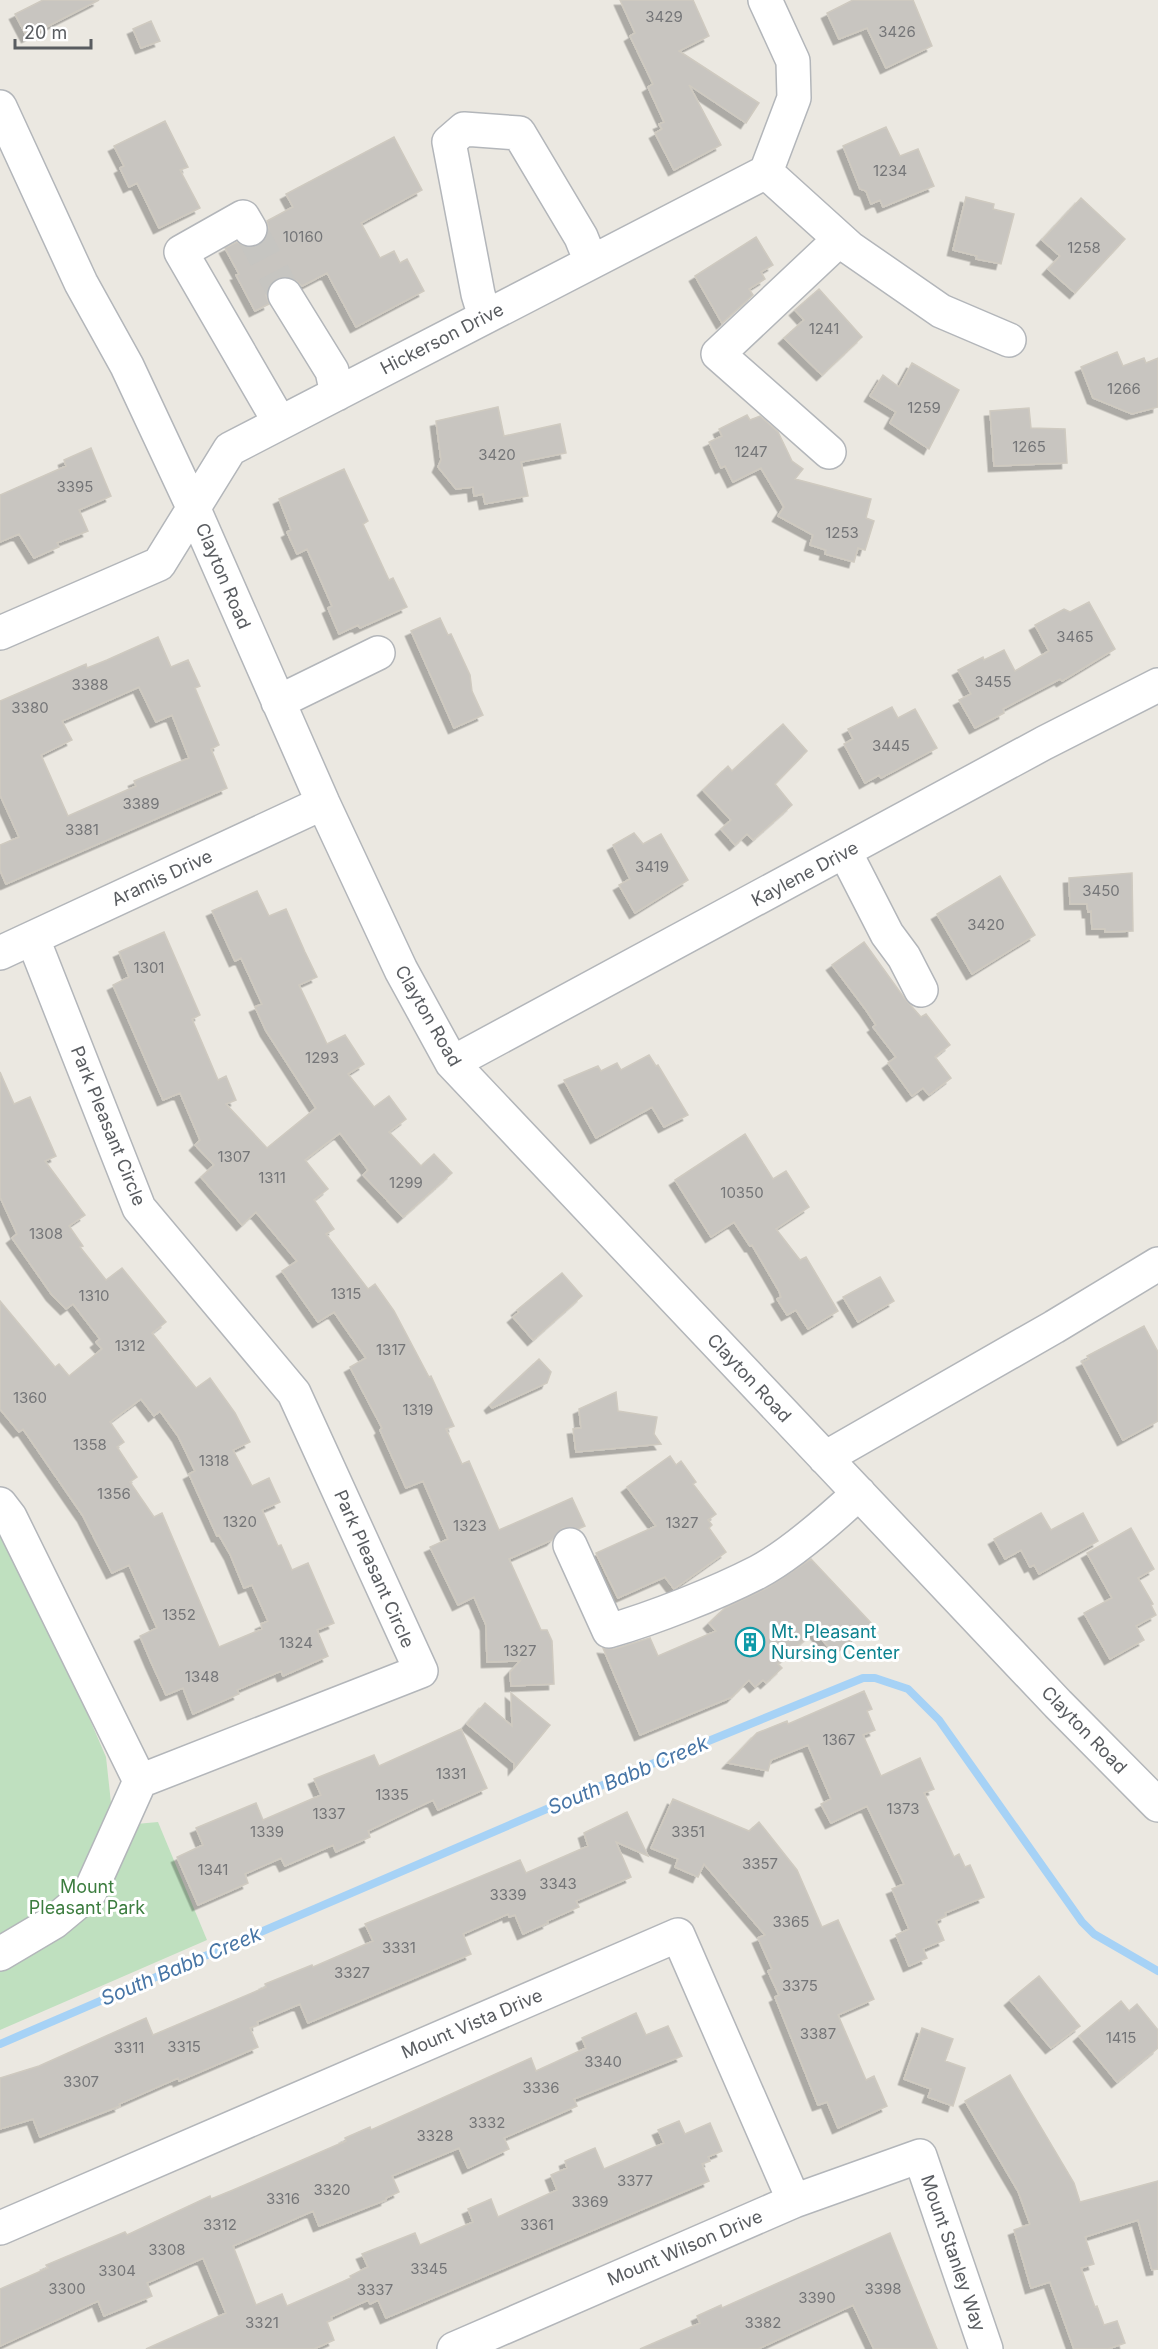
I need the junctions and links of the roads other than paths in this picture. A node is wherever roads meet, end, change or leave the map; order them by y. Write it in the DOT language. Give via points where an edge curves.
graph roads {
  1 [pos="765,0"];
  2 [pos="0,107"];
  3 [pos="766,172"];
  4 [pos="250,229"];
  5 [pos="840,239"];
  6 [pos="591,262"];
  7 [pos="285,295"];
  8 [pos="485,317"];
  9 [pos="1009,340"];
  10 [pos="338,394"];
  11 [pos="280,423"];
  12 [pos="830,452"];
  13 [pos="193,507"];
  14 [pos="0,633"];
  15 [pos="378,652"];
  16 [pos="1158,685"];
  17 [pos="278,702"];
  18 [pos="322,802"];
  19 [pos="845,852"];
  20 [pos="33,939"];
  21 [pos="0,953"];
  22 [pos="921,990"];
  23 [pos="452,1063"];
  24 [pos="1158,1264"];
  25 [pos="825,1458"];
  26 [pos="859,1493"];
  27 [pos="0,1504"];
  28 [pos="570,1545"];
  29 [pos="1147,1778"];
  30 [pos="140,1781"];
  31 [pos="1158,1805"];
  32 [pos="0,1954"];
  33 [pos="920,2156"];
  34 [pos="794,2201"];
  35 [pos="0,2228"];
  36 [pos="454,2349"];
  37 [pos="986,2349"];
  1 -- 3 [label="street" via="793,61 794,98"];
  2 -- 13 [label="street, Clayton Road" via="81,283 127,366"];
  3 -- 5 [label="street"];
  3 -- 6 [label="street, Hickerson Drive"];
  4 -- 11 [label="street" via="243,217 181,252"];
  5 -- 9 [label="street" via="941,311"];
  5 -- 12 [label="street" via="718,354"];
  6 -- 8 [label="street, Hickerson Drive"];
  6 -- 8 [label="street" via="582,237 519,133 464,129 449,142"];
  7 -- 10 [label="street" via="332,371"];
  8 -- 10 [label="street, Hickerson Drive"];
  10 -- 11 [label="street, Hickerson Drive"];
  11 -- 13 [label="street, Hickerson Drive" via="230,449"];
  13 -- 14 [label="street, Hickerson Drive" via="159,564"];
  13 -- 17 [label="street, Clayton Road"];
  15 -- 17 [label="street"];
  16 -- 19 [label="street, Kaylene Drive"];
  17 -- 18 [label="street, Clayton Road"];
  18 -- 20 [label="street, Aramis Drive"];
  18 -- 23 [label="street, Clayton Road" via="401,970"];
  19 -- 22 [label="street"];
  19 -- 23 [label="street, Kaylene Drive"];
  20 -- 21 [label="street, Aramis Drive"];
  20 -- 30 [label="street, Park Pleasant Circle" via="139,1208 294,1393 420,1671"];
  23 -- 25 [label="street, Clayton Road"];
  24 -- 25 [label="street"];
  25 -- 26 [label="street, Clayton Road"];
  26 -- 28 [label="street" via="759,1571 609,1631"];
  26 -- 29 [label="street, Clayton Road"];
  27 -- 30 [label="street" via="10,1517"];
  29 -- 31 [label="street, Clayton Road"];
  30 -- 32 [label="street" via="90,1892 54,1922"];
  33 -- 34 [label="street, Mount Wilson Drive"];
  33 -- 37 [label="street, Mount Stanley Way"];
  34 -- 35 [label="street, Mount Vista Drive" via="678,1935"];
  34 -- 36 [label="street, Mount Wilson Drive"];
}
